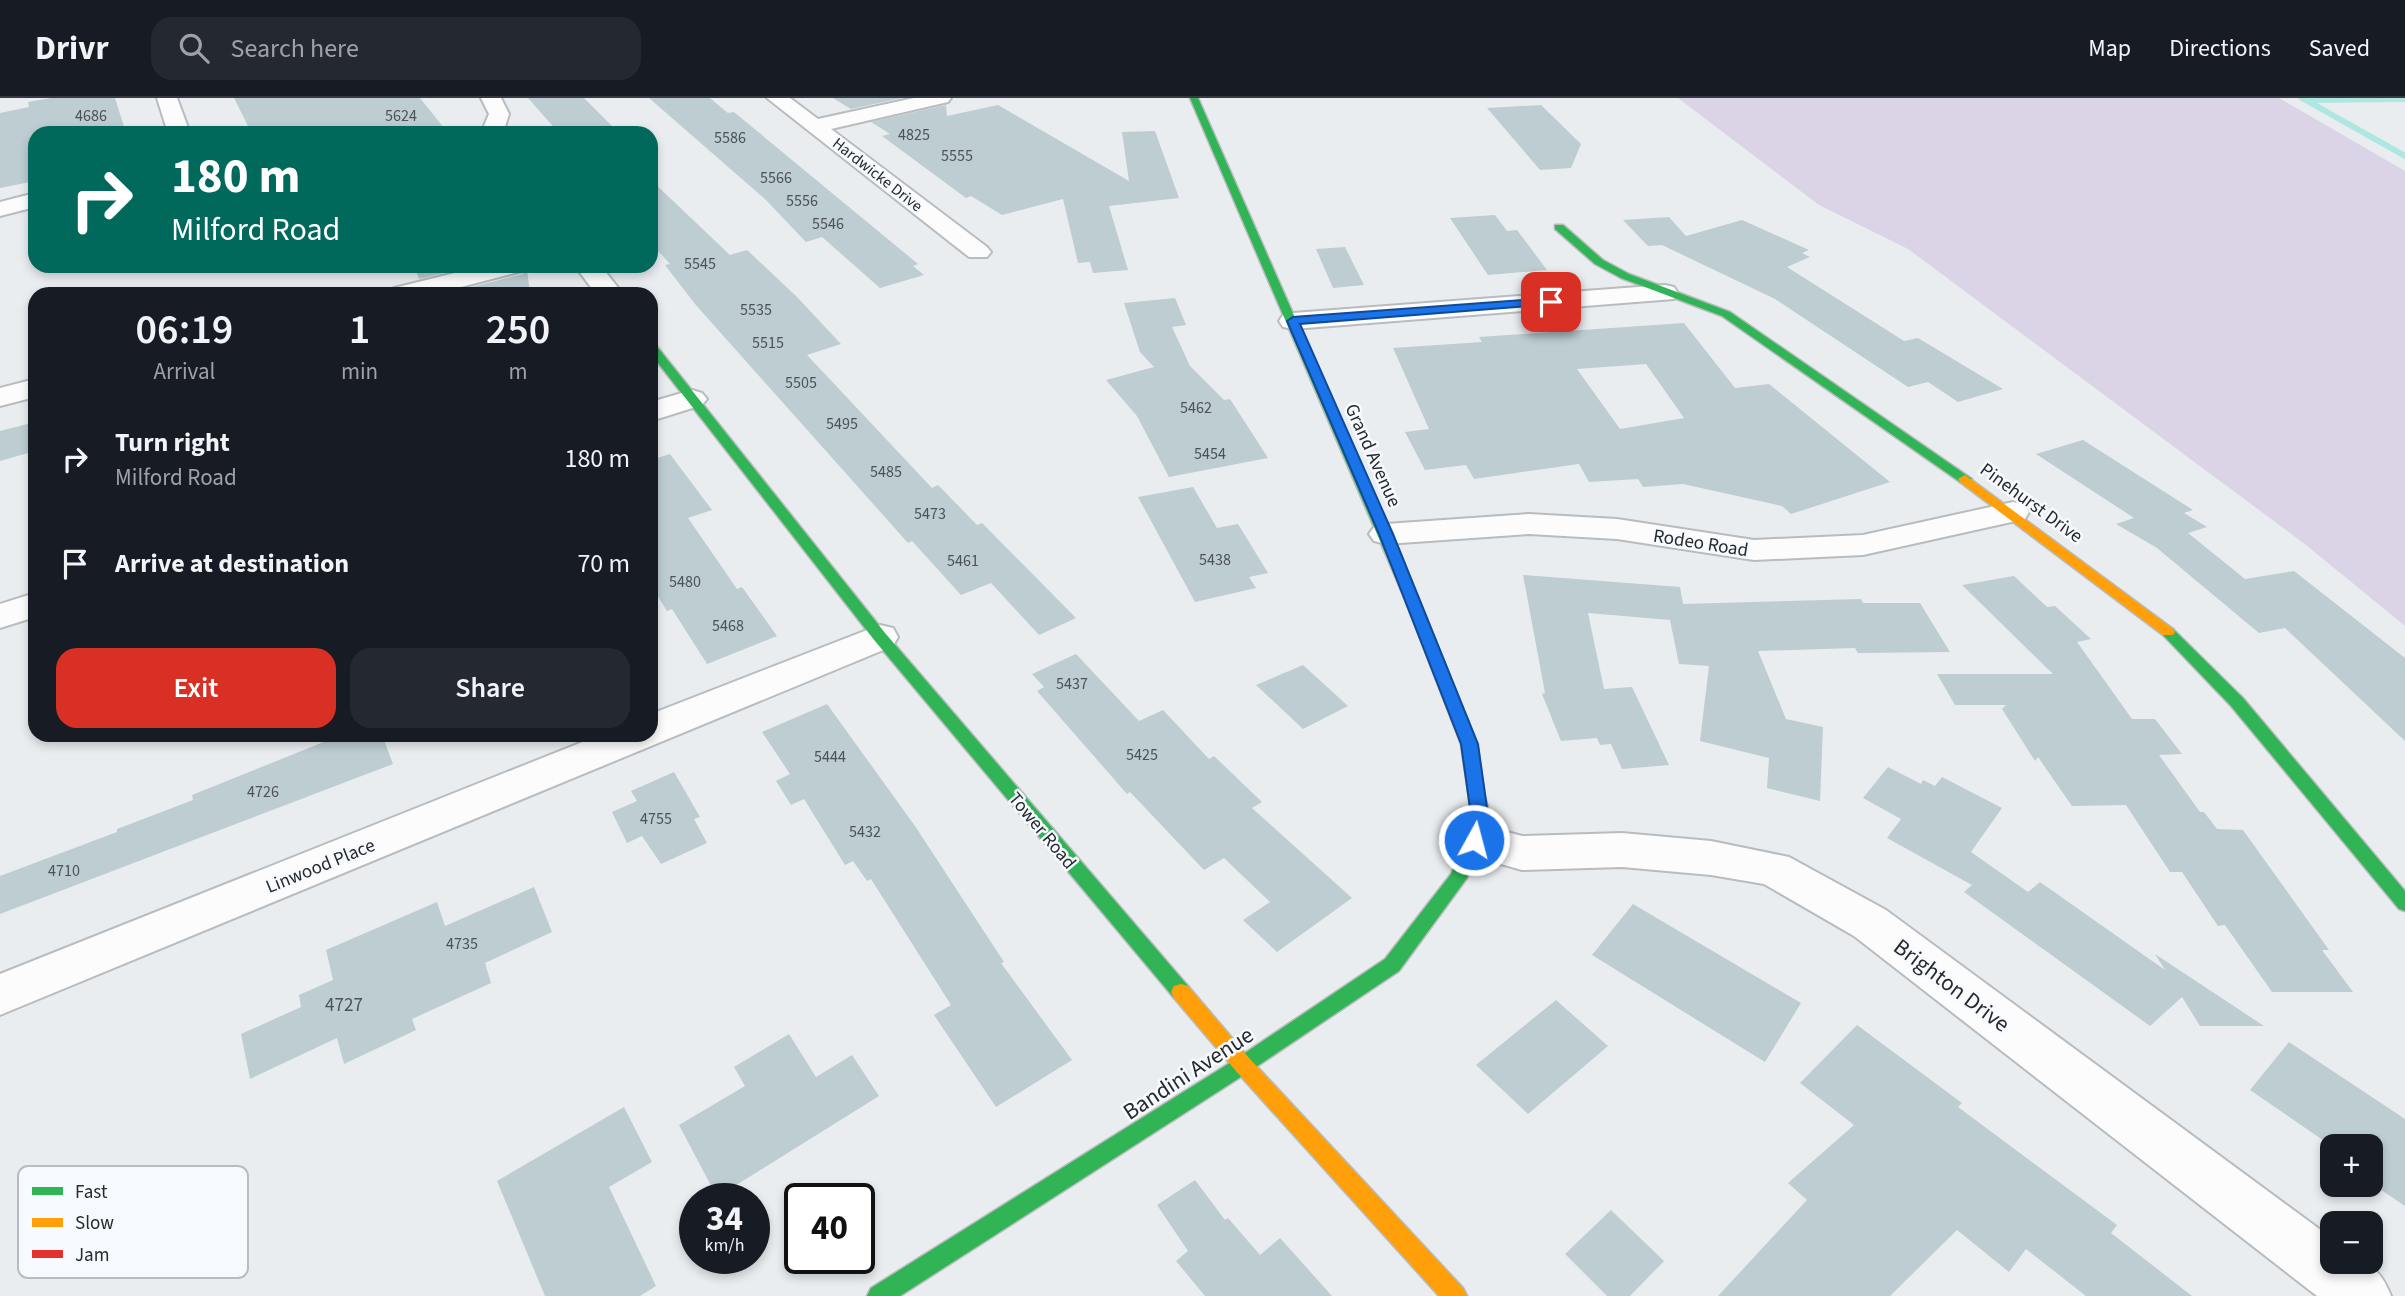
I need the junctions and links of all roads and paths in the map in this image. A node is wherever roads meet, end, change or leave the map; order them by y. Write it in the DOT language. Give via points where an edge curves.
graph roads {
  1 [pos="167,98"];
  2 [pos="491,98"];
  3 [pos="777,98"];
  4 [pos="942,98"];
  5 [pos="1194,98"];
  6 [pos="177,126"];
  7 [pos="495,126"];
  8 [pos="817,126"];
  9 [pos="28,202"];
  10 [pos="0,209"];
  11 [pos="1559,227"];
  12 [pos="978,252"];
  13 [pos="486,273"];
  14 [pos="594,273"];
  15 [pos="430,287"];
  16 [pos="604,287"];
  17 [pos="1665,293"];
  18 [pos="1293,321"];
  19 [pos="658,355"];
  20 [pos="28,390"];
  21 [pos="0,397"];
  22 [pos="692,399"];
  23 [pos="658,410"];
  24 [pos="2013,512"];
  25 [pos="1386,534"];
  26 [pos="28,607"];
  27 [pos="0,616"];
  28 [pos="880,637"];
  29 [pos="658,727"];
  30 [pos="622,742"];
  31 [pos="1474,840"];
  32 [pos="2405,904"];
  33 [pos="0,995"];
  34 [pos="1242,1066"];
  35 [pos="879,1296"];
  36 [pos="1455,1296"];
  37 [pos="2363,1296"];
  1 -- 6 [label="street"];
  2 -- 7 [label="street" via="499,114"];
  3 -- 8 [label="street, Hardwicke Drive"];
  4 -- 8 [label="street"];
  5 -- 18 [label="street, Grand Avenue"];
  8 -- 12 [label="street, Hardwicke Drive"];
  9 -- 10 [label="street"];
  11 -- 17 [label="street, Pinehurst Drive" via="1599,262"];
  13 -- 15 [label="street"];
  14 -- 16 [label="street"];
  17 -- 18 [label="street"];
  17 -- 24 [label="street, Pinehurst Drive" via="1726,314"];
  18 -- 25 [label="street, Grand Avenue"];
  19 -- 22 [label="street, Tower Road"];
  20 -- 21 [label="street"];
  22 -- 23 [label="street"];
  22 -- 28 [label="street, Tower Road"];
  24 -- 25 [label="street, Rodeo Road" via="1863,545 1754,550 1617,529 1529,524"];
  24 -- 32 [label="street, Pinehurst Drive" via="2162,626 2237,702"];
  25 -- 31 [label="street, Grand Avenue" via="1469,744 1479,808"];
  26 -- 27 [label="street"];
  28 -- 29 [label="street"];
  28 -- 34 [label="street, Tower Road"];
  30 -- 33 [label="street, Linwood Place"];
  31 -- 34 [label="street, Bandini Avenue" via="1458,878 1392,965"];
  31 -- 37 [label="street, Brighton Drive" via="1522,853 1622,849 1774,869 1870,923"];
  34 -- 35 [label="street, Bandini Avenue"];
  34 -- 36 [label="street, Tower Road"];
}
